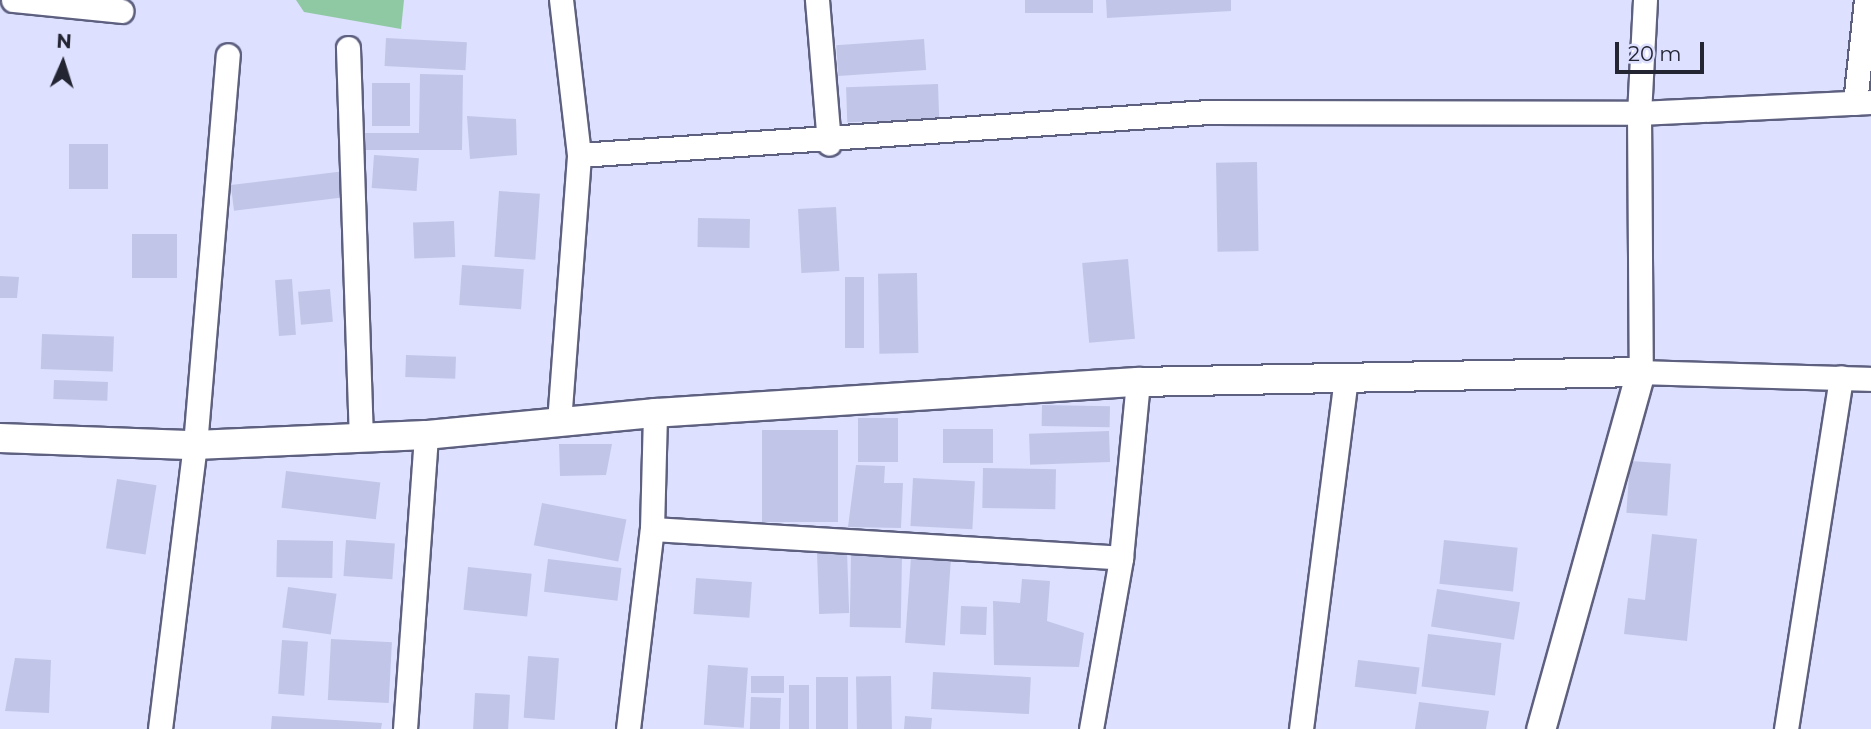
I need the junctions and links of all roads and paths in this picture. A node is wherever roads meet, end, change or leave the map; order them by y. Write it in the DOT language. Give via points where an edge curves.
graph roads {
  1 [pos="13,0"];
  2 [pos="561,0"];
  3 [pos="817,0"];
  4 [pos="1645,0"];
  5 [pos="1866,0"];
  6 [pos="121,11"];
  7 [pos="348,48"];
  8 [pos="228,55"];
  9 [pos="1863,103"];
  10 [pos="1639,113"];
  11 [pos="829,143"];
  12 [pos="579,155"];
  13 [pos="1641,372"];
  14 [pos="1841,377"];
  15 [pos="1346,379"];
  16 [pos="1871,379"];
  17 [pos="1138,382"];
  18 [pos="655,413"];
  19 [pos="559,422"];
  20 [pos="361,434"];
  21 [pos="426,435"];
  22 [pos="0,438"];
  23 [pos="195,445"];
  24 [pos="652,529"];
  25 [pos="1121,558"];
  26 [pos="160,729"];
  27 [pos="405,729"];
  28 [pos="628,729"];
  29 [pos="1091,729"];
  30 [pos="1301,729"];
  31 [pos="1541,729"];
  32 [pos="1786,729"];
  1 -- 6 [label="street"];
  2 -- 12 [label="street"];
  3 -- 11 [label="street"];
  4 -- 10 [label="street"];
  5 -- 9 [label="street"];
  7 -- 20 [label="street"];
  8 -- 23 [label="street"];
  9 -- 10 [label="street"];
  10 -- 11 [label="street" via="1208,112"];
  10 -- 13 [label="street"];
  11 -- 12 [label="street"];
  12 -- 19 [label="street"];
  13 -- 14 [label="street"];
  13 -- 15 [label="street"];
  13 -- 31 [label="street"];
  14 -- 16 [label="street"];
  14 -- 32 [label="street"];
  15 -- 17 [label="street"];
  15 -- 30 [label="street"];
  17 -- 18 [label="street"];
  17 -- 25 [label="street"];
  18 -- 19 [label="street"];
  18 -- 24 [label="street"];
  19 -- 21 [label="street"];
  20 -- 21 [label="street"];
  20 -- 23 [label="street"];
  21 -- 27 [label="street"];
  22 -- 23 [label="street"];
  23 -- 26 [label="street"];
  24 -- 25 [label="street"];
  24 -- 28 [label="street"];
  25 -- 29 [label="street"];
}
